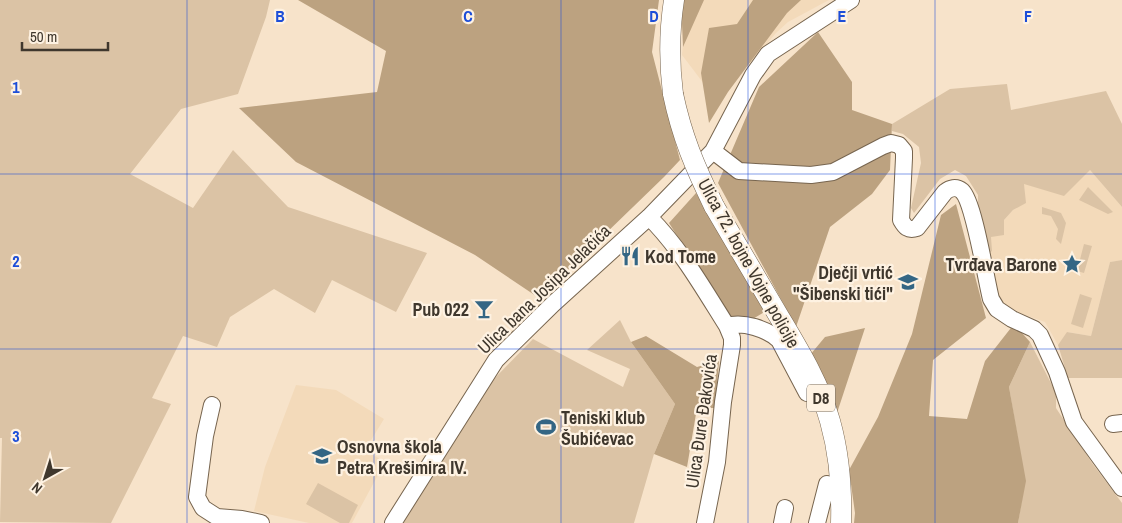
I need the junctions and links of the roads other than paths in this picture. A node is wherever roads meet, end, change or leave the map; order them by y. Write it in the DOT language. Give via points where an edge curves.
graph roads {
  1 [pos="674,0"];
  2 [pos="851,0"];
  3 [pos="712,151"];
  4 [pos="649,217"];
  5 [pos="727,326"];
  6 [pos="807,393"];
  7 [pos="212,405"];
  8 [pos="827,484"];
  9 [pos="1122,488"];
  10 [pos="261,523"];
  11 [pos="392,523"];
  12 [pos="705,523"];
  13 [pos="817,523"];
  14 [pos="841,523"];
  1 -- 14 [label="main road, Ulica 72. bojne Vojne policije / D8, bridge" via="670,70 687,147 714,206 792,338 818,389 836,448"];
  2 -- 3 [label="street, Ulica bana Josipa Jelačića" via="768,54"];
  3 -- 4 [label="street, Ulica bana Josipa Jelačića"];
  3 -- 9 [label="street" via="739,171 811,175 833,172 883,146 899,145 904,151 901,220 911,230 917,228 950,188 964,192 991,299 997,309 1040,334 1074,422"];
  4 -- 5 [label="street, Ulica Đure Đakovića" via="682,254"];
  4 -- 11 [label="street, Ulica bana Josipa Jelačića" via="496,360"];
  5 -- 6 [label="street" via="737,324 772,334 779,340"];
  5 -- 12 [label="street, Ulica Đure Đakovića" via="732,345 717,462"];
  7 -- 10 [label="street" via="197,497 203,508 217,517"];
  8 -- 13 [label="street"];
}
